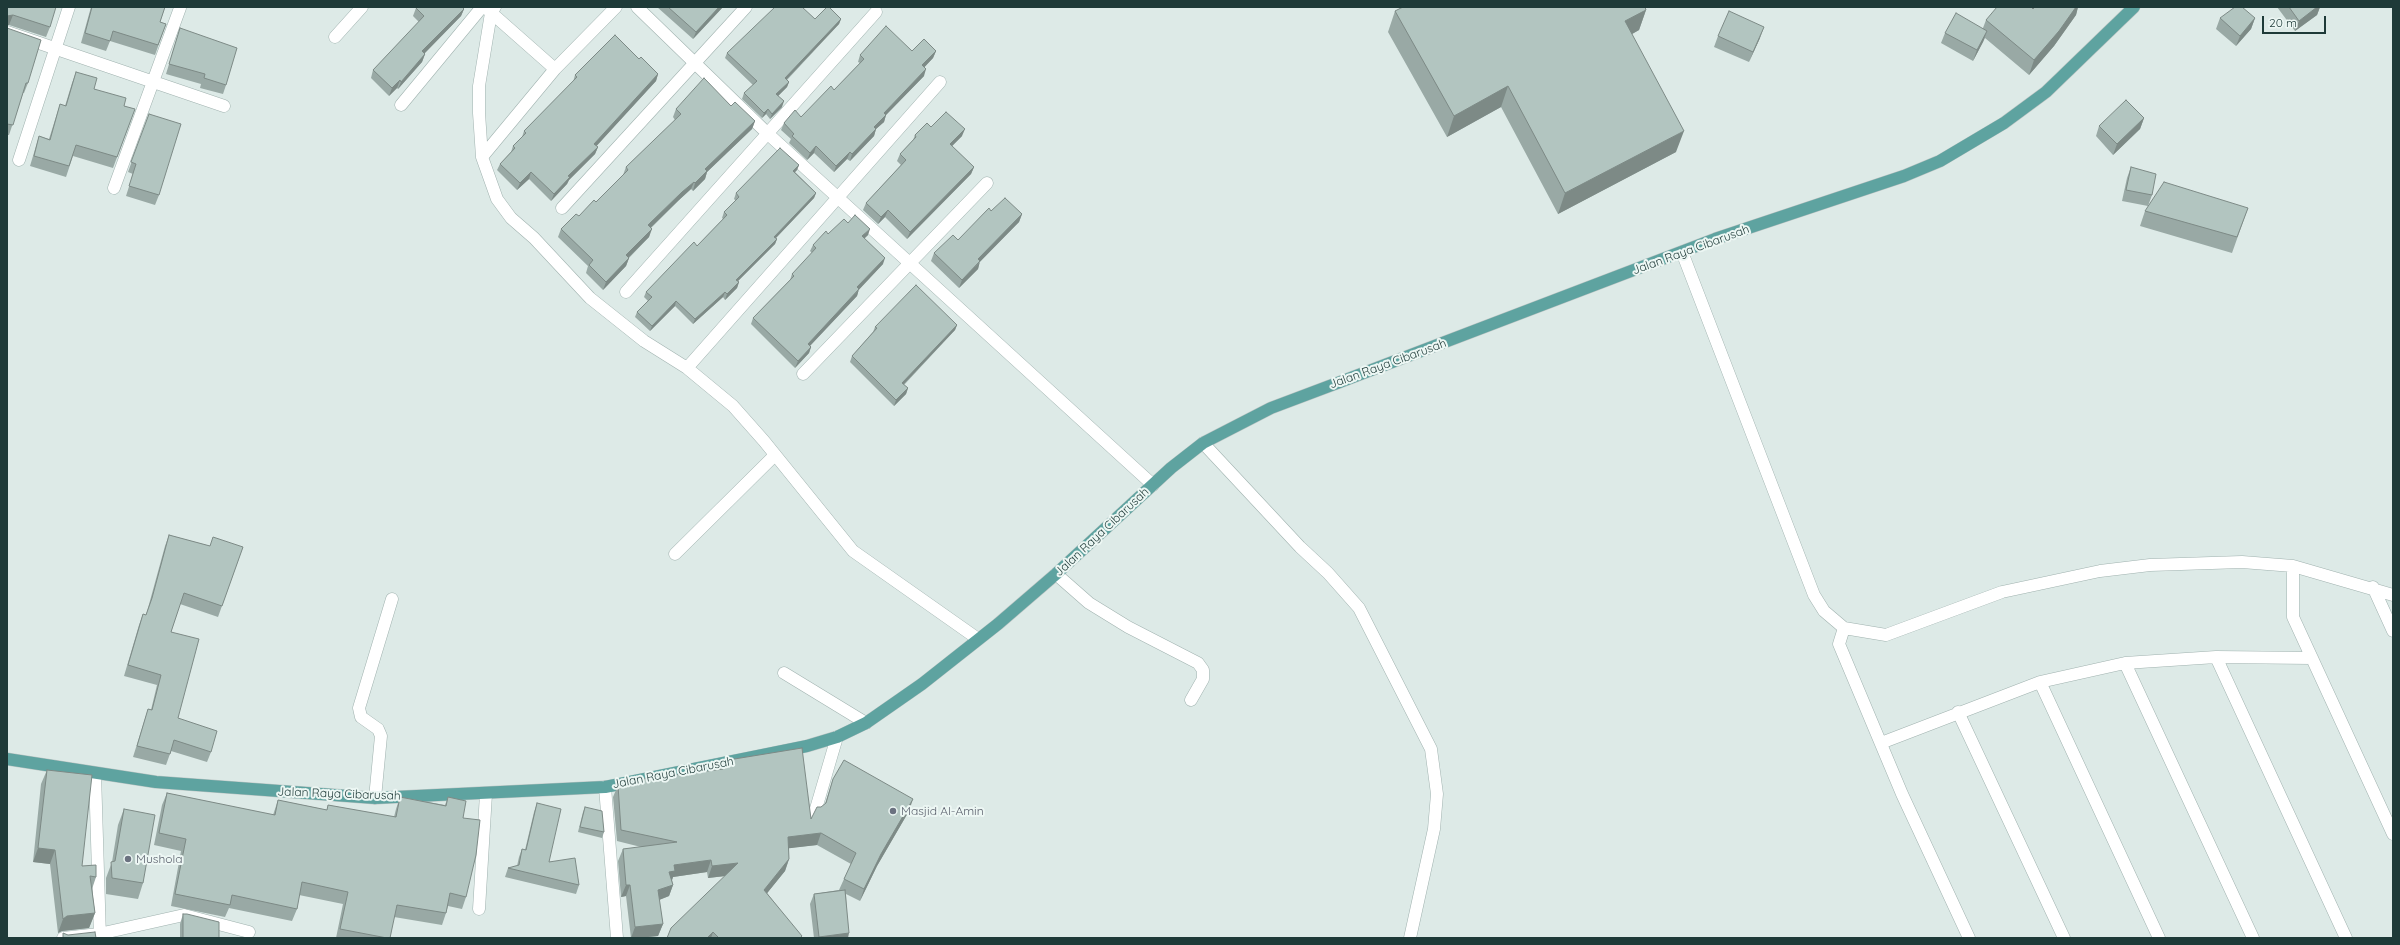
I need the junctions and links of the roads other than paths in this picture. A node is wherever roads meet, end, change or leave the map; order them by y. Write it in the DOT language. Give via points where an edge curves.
graph roads {
  1 [pos="69,7"];
  2 [pos="362,7"];
  3 [pos="616,7"];
  4 [pos="637,7"];
  5 [pos="746,7"];
  6 [pos="2134,7"];
  7 [pos="180,8"];
  8 [pos="488,8"];
  9 [pos="876,12"];
  10 [pos="7,32"];
  11 [pos="335,37"];
  12 [pos="55,49"];
  13 [pos="696,63"];
  14 [pos="555,69"];
  15 [pos="153,82"];
  16 [pos="940,82"];
  17 [pos="401,105"];
  18 [pos="224,106"];
  19 [pos="767,133"];
  20 [pos="482,157"];
  21 [pos="18,160"];
  22 [pos="987,183"];
  23 [pos="114,188"];
  24 [pos="837,197"];
  25 [pos="562,208"];
  26 [pos="1682,252"];
  27 [pos="910,263"];
  28 [pos="626,292"];
  29 [pos="687,368"];
  30 [pos="804,374"];
  31 [pos="1203,443"];
  32 [pos="774,456"];
  33 [pos="1153,485"];
  34 [pos="675,554"];
  35 [pos="2293,566"];
  36 [pos="1056,574"];
  37 [pos="2373,587"];
  38 [pos="2393,595"];
  39 [pos="392,599"];
  40 [pos="1844,628"];
  41 [pos="2393,631"];
  42 [pos="978,638"];
  43 [pos="2216,658"];
  44 [pos="2312,658"];
  45 [pos="2125,663"];
  46 [pos="784,674"];
  47 [pos="2040,682"];
  48 [pos="1191,700"];
  49 [pos="1958,712"];
  50 [pos="866,723"];
  51 [pos="838,737"];
  52 [pos="1881,743"];
  53 [pos="7,759"];
  54 [pos="95,774"];
  55 [pos="605,787"];
  56 [pos="486,794"];
  57 [pos="375,798"];
  58 [pos="814,812"];
  59 [pos="2393,834"];
  60 [pos="479,909"];
  61 [pos="249,932"];
  62 [pos="99,936"];
  63 [pos="63,938"];
  64 [pos="617,938"];
  65 [pos="1410,938"];
  66 [pos="1969,938"];
  67 [pos="2064,938"];
  68 [pos="2159,938"];
  69 [pos="2253,938"];
  70 [pos="2346,938"];
  1 -- 12 [label="street"];
  2 -- 11 [label="street"];
  3 -- 14 [label="street"];
  4 -- 13 [label="street"];
  5 -- 13 [label="street"];
  6 -- 26 [label="main road, Jalan Raya Cibarusah" via="2046,92 2004,123 1940,161 1904,176"];
  7 -- 15 [label="street"];
  8 -- 14 [label="street"];
  8 -- 17 [label="street"];
  8 -- 20 [label="street" via="479,86"];
  9 -- 19 [label="street"];
  10 -- 12 [label="street"];
  12 -- 15 [label="street"];
  12 -- 21 [label="street"];
  13 -- 19 [label="street"];
  13 -- 25 [label="street"];
  14 -- 20 [label="street"];
  15 -- 18 [label="street"];
  15 -- 23 [label="street"];
  16 -- 24 [label="street"];
  19 -- 24 [label="street"];
  19 -- 28 [label="street"];
  20 -- 29 [label="street" via="497,200 511,218 534,238 590,298 644,341"];
  22 -- 27 [label="street"];
  24 -- 27 [label="street"];
  24 -- 29 [label="street"];
  26 -- 31 [label="main road, Jalan Raya Cibarusah" via="1271,408"];
  26 -- 40 [label="street" via="1814,595 1824,611"];
  27 -- 30 [label="street"];
  27 -- 33 [label="street"];
  29 -- 32 [label="street" via="733,406"];
  31 -- 33 [label="main road, Jalan Raya Cibarusah"];
  31 -- 65 [label="street" via="1359,608 1431,749 1436,794 1434,829"];
  32 -- 34 [label="street"];
  32 -- 42 [label="street" via="853,551"];
  33 -- 36 [label="main road, Jalan Raya Cibarusah"];
  35 -- 37 [label="street"];
  35 -- 40 [label="street" via="2242,562 2194,563 2100,571 2002,592 1886,635"];
  35 -- 44 [label="street" via="2293,617"];
  36 -- 42 [label="main road, Jalan Raya Cibarusah"];
  36 -- 48 [label="street" via="1089,603 1128,627 1198,663 1203,670 1202,679"];
  37 -- 38 [label="street"];
  37 -- 41 [label="street"];
  39 -- 57 [label="street" via="359,708 361,717 378,729 380,736"];
  40 -- 52 [label="street" via="1839,644"];
  42 -- 50 [label="main road, Jalan Raya Cibarusah" via="922,684"];
  43 -- 44 [label="street"];
  43 -- 45 [label="street"];
  43 -- 70 [label="street"];
  44 -- 59 [label="street"];
  45 -- 47 [label="street"];
  45 -- 69 [label="street"];
  46 -- 50 [label="street"];
  47 -- 49 [label="street"];
  47 -- 68 [label="street"];
  49 -- 52 [label="street"];
  49 -- 67 [label="street"];
  50 -- 51 [label="main road, Jalan Raya Cibarusah"];
  51 -- 55 [label="main road, Jalan Raya Cibarusah" via="807,746"];
  51 -- 58 [label="street"];
  52 -- 66 [label="street"];
  53 -- 54 [label="main road, Jalan Raya Cibarusah"];
  54 -- 57 [label="main road, Jalan Raya Cibarusah" via="208,787"];
  54 -- 62 [label="street"];
  55 -- 56 [label="main road, Jalan Raya Cibarusah"];
  55 -- 64 [label="street"];
  56 -- 57 [label="main road, Jalan Raya Cibarusah"];
  56 -- 60 [label="street"];
  61 -- 62 [label="street" via="184,915"];
  62 -- 63 [label="street"];
}
